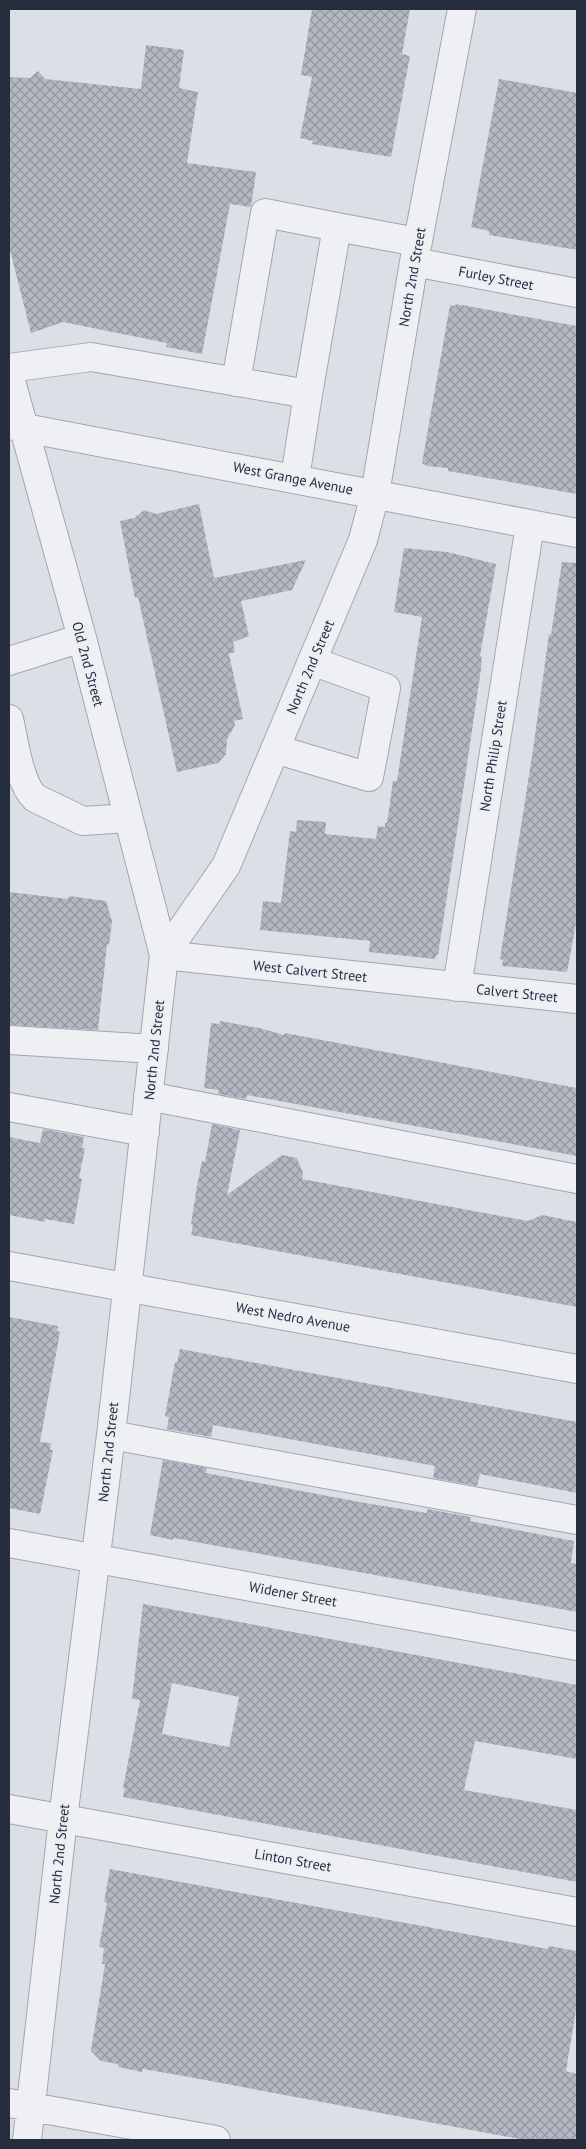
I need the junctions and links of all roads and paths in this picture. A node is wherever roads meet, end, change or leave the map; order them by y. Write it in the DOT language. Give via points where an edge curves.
graph roads {
  1 [pos="462,9"];
  2 [pos="337,228"];
  3 [pos="416,252"];
  4 [pos="577,293"];
  5 [pos="9,368"];
  6 [pos="9,374"];
  7 [pos="236,382"];
  8 [pos="308,394"];
  9 [pos="16,426"];
  10 [pos="295,478"];
  11 [pos="375,494"];
  12 [pos="530,525"];
  13 [pos="577,534"];
  14 [pos="82,638"];
  15 [pos="9,661"];
  16 [pos="312,661"];
  17 [pos="9,719"];
  18 [pos="275,749"];
  19 [pos="128,818"];
  20 [pos="164,954"];
  21 [pos="457,987"];
  22 [pos="577,999"];
  23 [pos="9,1040"];
  24 [pos="154,1050"];
  25 [pos="148,1096"];
  26 [pos="9,1107"];
  27 [pos="145,1132"];
  28 [pos="577,1179"];
  29 [pos="9,1266"];
  30 [pos="126,1287"];
  31 [pos="577,1369"];
  32 [pos="110,1435"];
  33 [pos="577,1520"];
  34 [pos="9,1543"];
  35 [pos="96,1558"];
  36 [pos="577,1646"];
  37 [pos="9,1809"];
  38 [pos="63,1819"];
  39 [pos="577,1912"];
  40 [pos="20,2105"];
  41 [pos="27,2140"];
  42 [pos="216,2140"];
  1 -- 3 [label="street, North 2nd Street"];
  2 -- 3 [label="street, Furley Street"];
  2 -- 7 [label="street, Furley Street" via="265,213"];
  2 -- 8 [label="street"];
  3 -- 4 [label="street, Furley Street"];
  3 -- 11 [label="street, North 2nd Street"];
  5 -- 7 [label="street" via="91,357"];
  6 -- 9 [label="street, Old 2nd Street"];
  7 -- 8 [label="street"];
  8 -- 10 [label="street"];
  9 -- 10 [label="street, West Grange Avenue"];
  9 -- 14 [label="street, Old 2nd Street"];
  10 -- 11 [label="street, West Grange Avenue"];
  11 -- 12 [label="street, West Grange Avenue"];
  11 -- 16 [label="street, North 2nd Street" via="363,540"];
  12 -- 13 [label="street, West Grange Avenue"];
  12 -- 21 [label="street, North Philip Street"];
  14 -- 15 [label="street"];
  14 -- 19 [label="street, Old 2nd Street"];
  16 -- 18 [label="street, North 2nd Street"];
  16 -- 18 [label="street" via="386,688 369,776"];
  17 -- 19 [label="street" via="25,783 35,798 84,821"];
  18 -- 20 [label="street, North 2nd Street" via="226,866"];
  19 -- 20 [label="street, Old 2nd Street"];
  20 -- 21 [label="street, West Calvert Street"];
  20 -- 24 [label="street, North 2nd Street"];
  21 -- 22 [label="street, Calvert Street"];
  23 -- 24 [label="street"];
  24 -- 25 [label="street, North 2nd Street"];
  25 -- 27 [label="street, North 2nd Street"];
  25 -- 28 [label="street"];
  26 -- 27 [label="street"];
  27 -- 30 [label="street, North 2nd Street"];
  29 -- 30 [label="street, West Nedro Avenue"];
  30 -- 31 [label="street, West Nedro Avenue"];
  30 -- 32 [label="street, North 2nd Street"];
  32 -- 33 [label="street"];
  32 -- 35 [label="street, North 2nd Street"];
  34 -- 35 [label="street, Widener Street"];
  35 -- 36 [label="street, Widener Street"];
  35 -- 38 [label="street, North 2nd Street"];
  37 -- 38 [label="street, Linton Street"];
  38 -- 39 [label="street, Linton Street"];
  38 -- 40 [label="street, North 2nd Street"];
  40 -- 41 [label="street, North 2nd Street"];
  40 -- 42 [label="street"];
}
